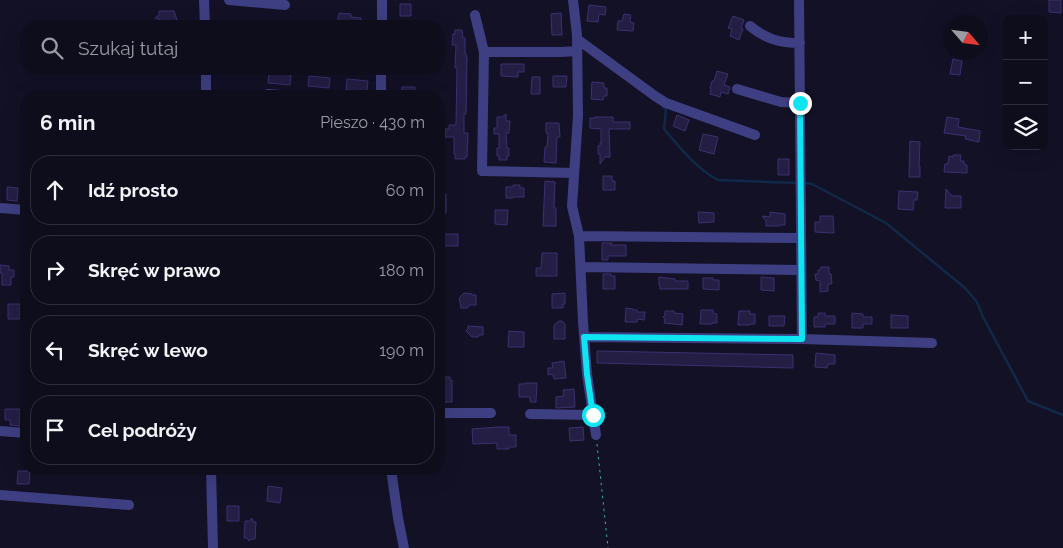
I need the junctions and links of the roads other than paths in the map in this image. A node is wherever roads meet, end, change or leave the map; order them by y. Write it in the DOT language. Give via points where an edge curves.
graph roads {
  1 [pos="204,0"];
  2 [pos="229,0"];
  3 [pos="382,0"];
  4 [pos="573,0"];
  5 [pos="799,0"];
  6 [pos="285,5"];
  7 [pos="476,15"];
  8 [pos="205,20"];
  9 [pos="382,20"];
  10 [pos="750,26"];
  11 [pos="577,39"];
  12 [pos="800,43"];
  13 [pos="577,51"];
  14 [pos="484,52"];
  15 [pos="206,75"];
  16 [pos="381,75"];
  17 [pos="737,89"];
  18 [pos="206,90"];
  19 [pos="381,90"];
  20 [pos="800,103"];
  21 [pos="755,135"];
  22 [pos="574,173"];
  23 [pos="0,208"];
  24 [pos="20,210"];
  25 [pos="579,236"];
  26 [pos="801,238"];
  27 [pos="581,267"];
  28 [pos="801,270"];
  29 [pos="584,337"];
  30 [pos="802,339"];
  31 [pos="932,343"];
  32 [pos="445,413"];
  33 [pos="491,413"];
  34 [pos="530,414"];
  35 [pos="593,415"];
  36 [pos="0,431"];
  37 [pos="20,433"];
  38 [pos="596,435"];
  39 [pos="211,475"];
  40 [pos="392,475"];
  41 [pos="0,495"];
  42 [pos="129,506"];
  43 [pos="213,548"];
  44 [pos="404,548"];
  1 -- 8 [label="street"];
  2 -- 6 [label="street"];
  3 -- 9 [label="street"];
  4 -- 11 [label="street"];
  5 -- 12 [label="street"];
  7 -- 14 [label="street"];
  10 -- 12 [label="street" via="774,40"];
  11 -- 13 [label="street"];
  11 -- 21 [label="street" via="666,103"];
  12 -- 20 [label="street"];
  13 -- 14 [label="street"];
  13 -- 22 [label="street" via="578,116"];
  14 -- 22 [label="street" via="482,171"];
  15 -- 18 [label="street"];
  16 -- 19 [label="street"];
  17 -- 20 [label="street" via="775,101"];
  20 -- 26 [label="street"];
  22 -- 25 [label="street" via="572,206"];
  23 -- 24 [label="street"];
  25 -- 26 [label="street"];
  25 -- 27 [label="street"];
  26 -- 28 [label="street"];
  27 -- 28 [label="street"];
  27 -- 29 [label="street"];
  28 -- 30 [label="street"];
  29 -- 30 [label="street"];
  29 -- 35 [label="street"];
  30 -- 31 [label="street"];
  32 -- 33 [label="street"];
  34 -- 35 [label="street"];
  35 -- 38 [label="street"];
  36 -- 37 [label="street"];
  39 -- 43 [label="street"];
  40 -- 44 [label="street"];
  41 -- 42 [label="street"];
}
